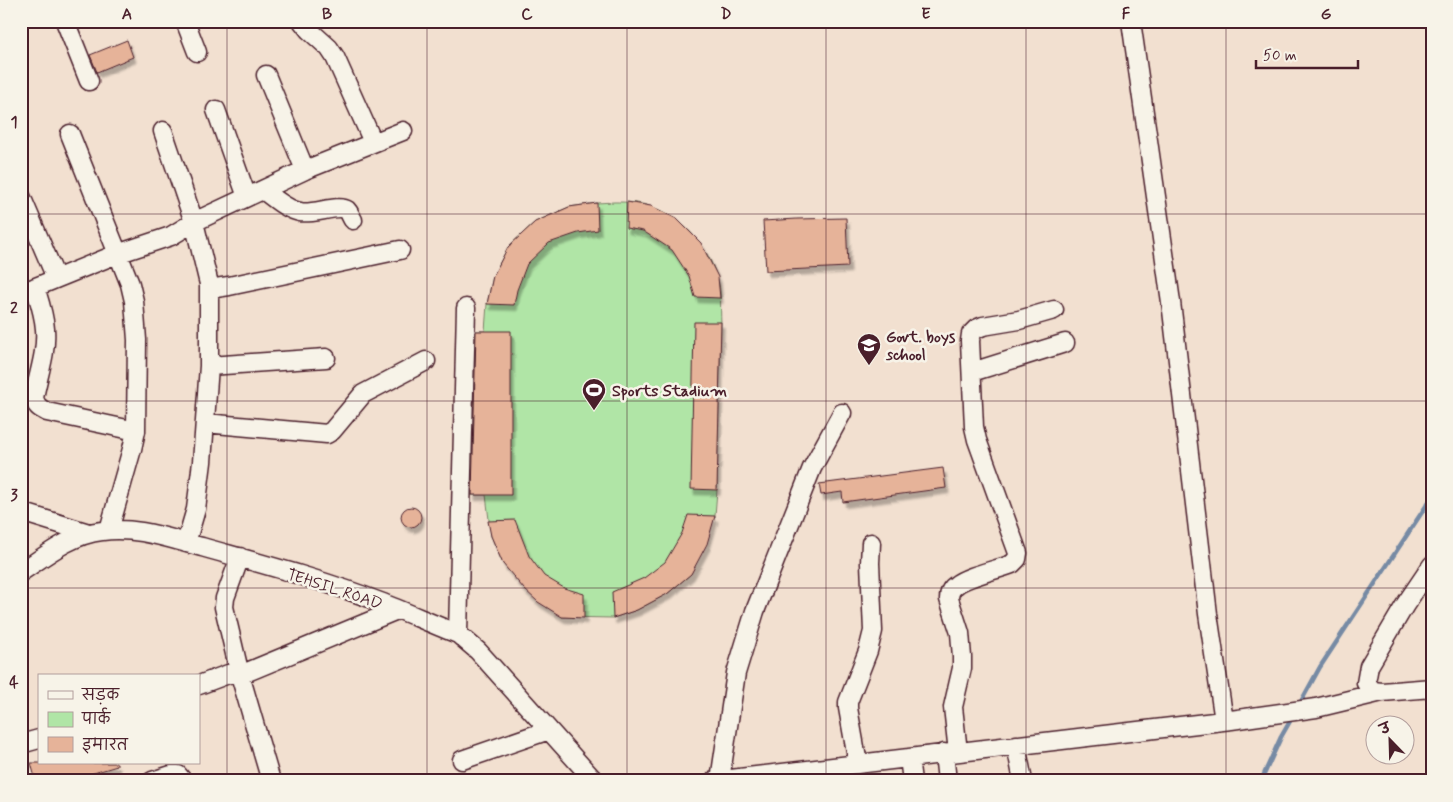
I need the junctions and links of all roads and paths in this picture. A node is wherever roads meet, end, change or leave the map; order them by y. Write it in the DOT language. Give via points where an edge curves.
graph roads {
  1 [pos="65,21"];
  2 [pos="185,21"];
  3 [pos="302,21"];
  4 [pos="1131,21"];
  5 [pos="197,52"];
  6 [pos="266,75"];
  7 [pos="88,81"];
  8 [pos="216,110"];
  9 [pos="163,131"];
  10 [pos="403,131"];
  11 [pos="70,134"];
  12 [pos="373,142"];
  13 [pos="306,170"];
  14 [pos="255,194"];
  15 [pos="21,196"];
  16 [pos="353,220"];
  17 [pos="194,222"];
  18 [pos="400,250"];
  19 [pos="117,254"];
  20 [pos="56,278"];
  21 [pos="209,289"];
  22 [pos="28,290"];
  23 [pos="466,308"];
  24 [pos="1054,310"];
  25 [pos="1065,343"];
  26 [pos="326,358"];
  27 [pos="426,361"];
  28 [pos="209,366"];
  29 [pos="972,372"];
  30 [pos="842,413"];
  31 [pos="205,423"];
  32 [pos="136,431"];
  33 [pos="21,512"];
  34 [pos="109,530"];
  35 [pos="90,533"];
  36 [pos="186,543"];
  37 [pos="871,543"];
  38 [pos="240,557"];
  39 [pos="1432,565"];
  40 [pos="21,572"];
  41 [pos="397,610"];
  42 [pos="458,634"];
  43 [pos="239,673"];
  44 [pos="200,685"];
  45 [pos="1432,688"];
  46 [pos="1382,692"];
  47 [pos="1228,721"];
  48 [pos="549,730"];
  49 [pos="38,739"];
  50 [pos="21,744"];
  51 [pos="1016,744"];
  52 [pos="951,752"];
  53 [pos="909,758"];
  54 [pos="462,760"];
  55 [pos="858,764"];
  56 [pos="720,780"];
  57 [pos="152,781"];
  58 [pos="183,781"];
  59 [pos="271,781"];
  60 [pos="596,781"];
  61 [pos="714,781"];
  62 [pos="912,781"];
  63 [pos="947,781"];
  64 [pos="1023,781"];
  1 -- 7 [label="street"];
  2 -- 5 [label="street"];
  3 -- 12 [label="street" via="336,57"];
  4 -- 47 [label="street" via="1171,302 1208,614"];
  6 -- 13 [label="street"];
  8 -- 14 [label="street"];
  9 -- 17 [label="street"];
  10 -- 12 [label="street"];
  11 -- 19 [label="street"];
  12 -- 13 [label="street"];
  13 -- 14 [label="street"];
  14 -- 16 [label="street" via="279,201 299,212 345,209"];
  14 -- 17 [label="street"];
  15 -- 20 [label="street"];
  17 -- 19 [label="street" via="171,236"];
  17 -- 21 [label="street"];
  18 -- 21 [label="street"];
  19 -- 20 [label="street"];
  19 -- 32 [label="street" via="130,284 136,315"];
  20 -- 22 [label="street"];
  21 -- 28 [label="street"];
  22 -- 32 [label="street" via="43,318 45,336 34,398 38,408"];
  23 -- 42 [label="street"];
  24 -- 29 [label="street" via="976,329 970,341"];
  25 -- 29 [label="street"];
  26 -- 28 [label="street"];
  27 -- 31 [label="street" via="364,394 327,434"];
  28 -- 31 [label="street"];
  29 -- 52 [label="street" via="977,440 1018,553 1012,564 963,580 949,592 960,633 962,657 953,707"];
  30 -- 56 [label="street" via="812,468 755,611 736,673"];
  31 -- 36 [label="street" via="196,509"];
  32 -- 34 [label="street"];
  33 -- 35 [label="street"];
  34 -- 35 [label="street, TEHSIL ROAD"];
  34 -- 36 [label="street, TEHSIL ROAD" via="159,535"];
  35 -- 40 [label="street, TEHSIL ROAD" via="56,549"];
  36 -- 38 [label="street, TEHSIL ROAD"];
  37 -- 55 [label="street" via="873,631 848,702"];
  38 -- 41 [label="street, TEHSIL ROAD" via="346,590"];
  38 -- 43 [label="street" via="224,607"];
  39 -- 46 [label="street" via="1369,666 1366,682 1373,691"];
  41 -- 42 [label="street, TEHSIL ROAD"];
  41 -- 43 [label="street"];
  42 -- 48 [label="street, TEHSIL ROAD" via="478,651"];
  43 -- 44 [label="street"];
  43 -- 59 [label="street"];
  45 -- 46 [label="street"];
  46 -- 47 [label="street" via="1316,708"];
  47 -- 51 [label="street"];
  48 -- 54 [label="street"];
  48 -- 60 [label="street, TEHSIL ROAD"];
  49 -- 50 [label="street"];
  51 -- 52 [label="street"];
  51 -- 64 [label="street"];
  52 -- 53 [label="street"];
  52 -- 63 [label="street"];
  53 -- 55 [label="street"];
  53 -- 62 [label="street"];
  55 -- 56 [label="street"];
  56 -- 61 [label="street"];
  57 -- 58 [label="street" via="178,775"];
}
